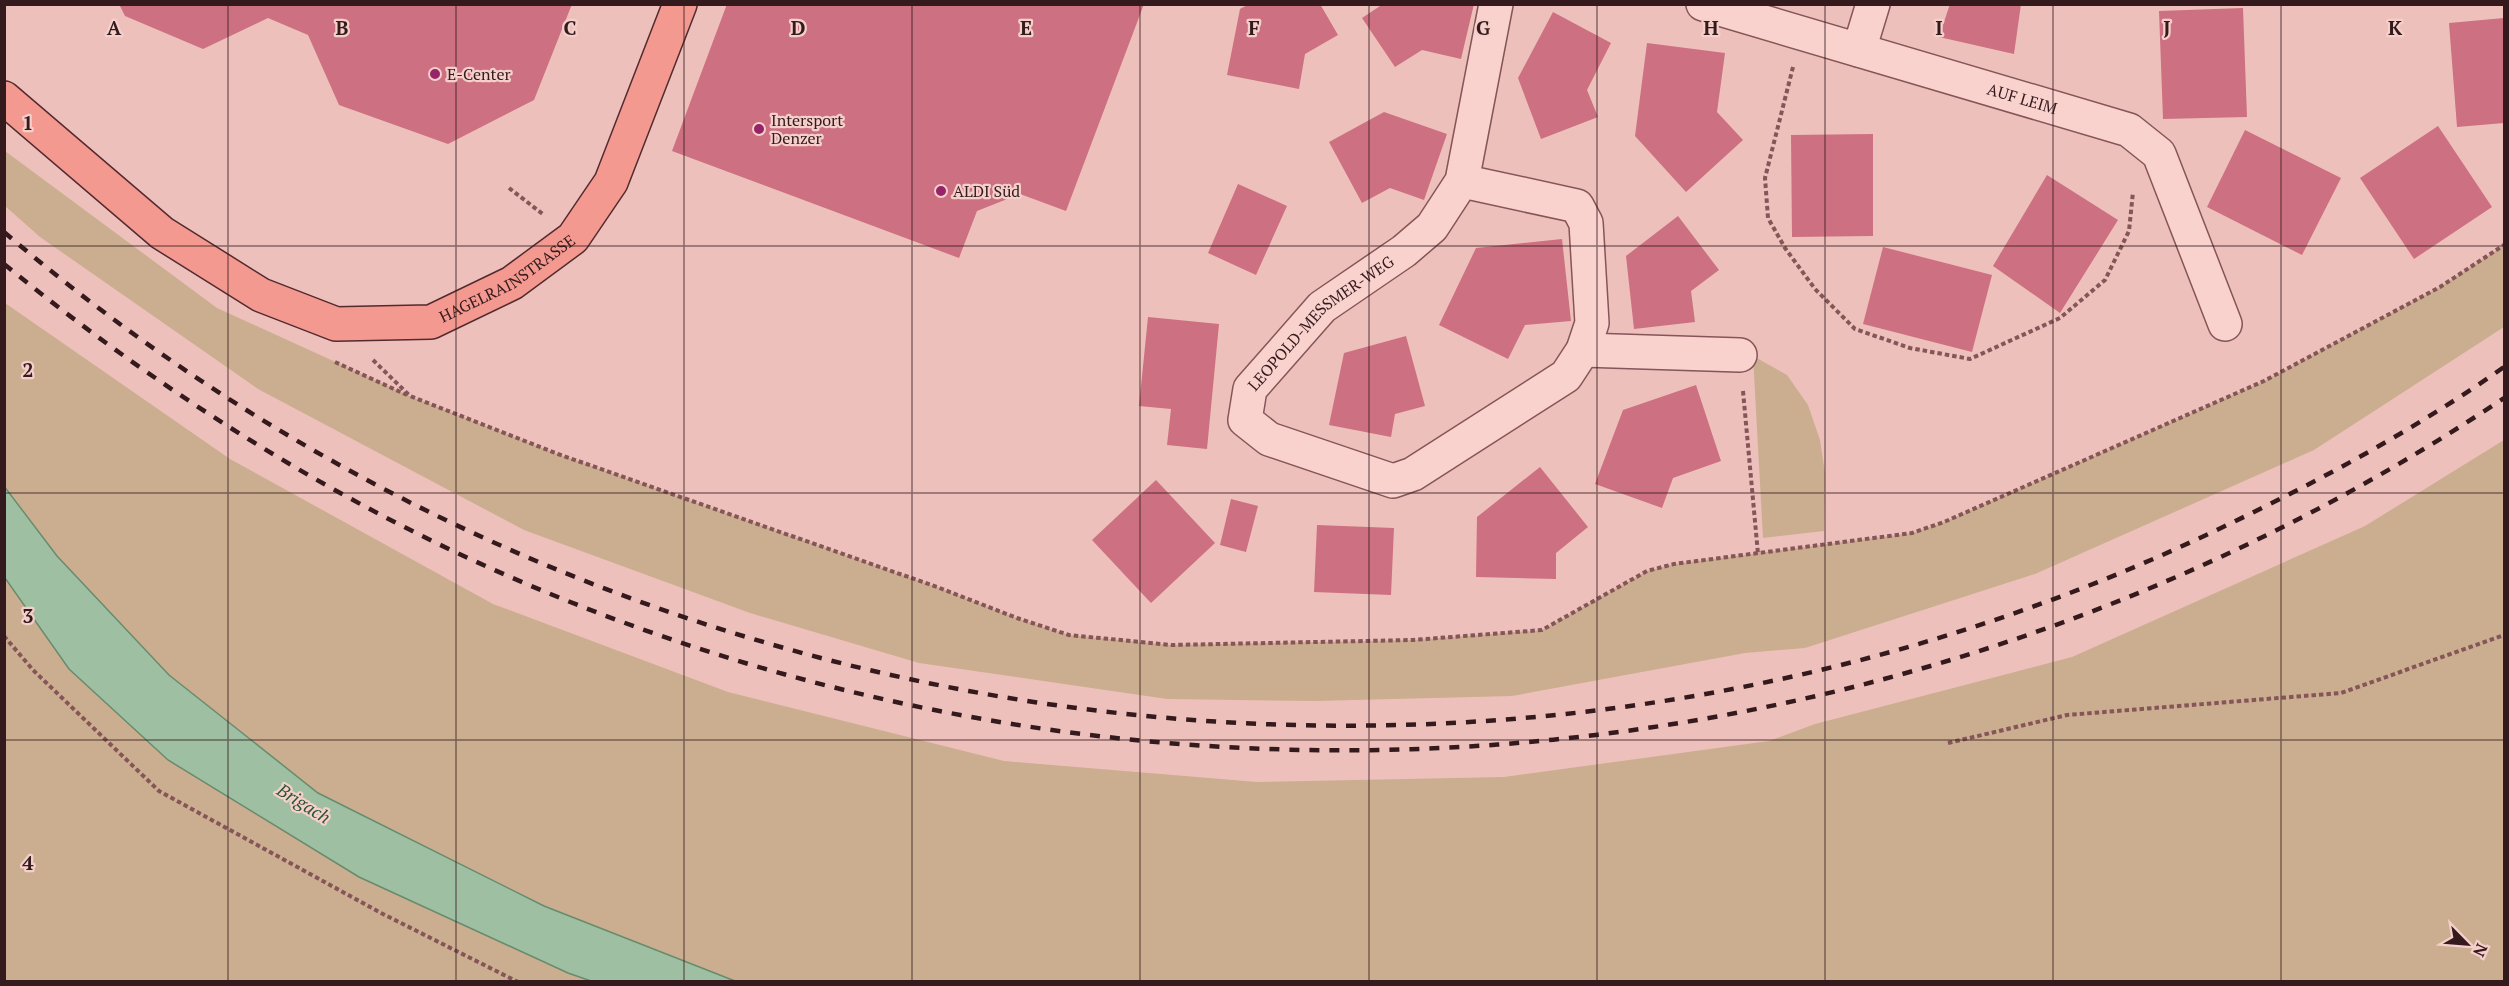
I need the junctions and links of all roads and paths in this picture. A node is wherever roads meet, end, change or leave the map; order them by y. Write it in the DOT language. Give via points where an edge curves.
graph roads {
  1 [pos="680,4"];
  2 [pos="1496,4"];
  3 [pos="1703,4"];
  4 [pos="1873,4"];
  5 [pos="1802,34"];
  6 [pos="1859,50"];
  7 [pos="4,98"];
  8 [pos="2159,154"];
  9 [pos="1462,181"];
  10 [pos="2225,324"];
  11 [pos="1583,350"];
  12 [pos="1740,355"];
  13 [pos="1758,554"];
  14 [pos="2505,635"];
  15 [pos="4,636"];
  16 [pos="1948,744"];
  17 [pos="518,981"];
  1 -- 7 [label="main road, HAGELRAINSTRASSE" via="611,182 573,238 512,283 432,322 336,324 261,295 162,233"];
  2 -- 9 [label="street, LEOPOLD-MESSMER-WEG"];
  3 -- 5 [label="street, AUF LEIM"];
  4 -- 6 [label="street"];
  5 -- 6 [label="street, AUF LEIM"];
  5 -- 8 [label="path" via="1765,178 1768,219 1815,289 1855,329 1910,348 1970,359 2060,318 2105,280 2129,231 2133,189"];
  6 -- 8 [label="street, AUF LEIM" via="2130,130"];
  8 -- 10 [label="street, AUF LEIM"];
  9 -- 11 [label="street, LEOPOLD-MESSMER-WEG" via="1577,206 1586,223 1592,323"];
  9 -- 11 [label="street, LEOPOLD-MESSMER-WEG" via="1432,227 1322,307 1250,388 1245,420 1269,439 1393,481 1413,474 1566,376"];
  11 -- 12 [label="street"];
  12 -- 13 [label="path"];
  14 -- 16 [label="path" via="2341,693 2067,715"];
  15 -- 17 [label="path" via="33,670 159,791 381,913"];
}
